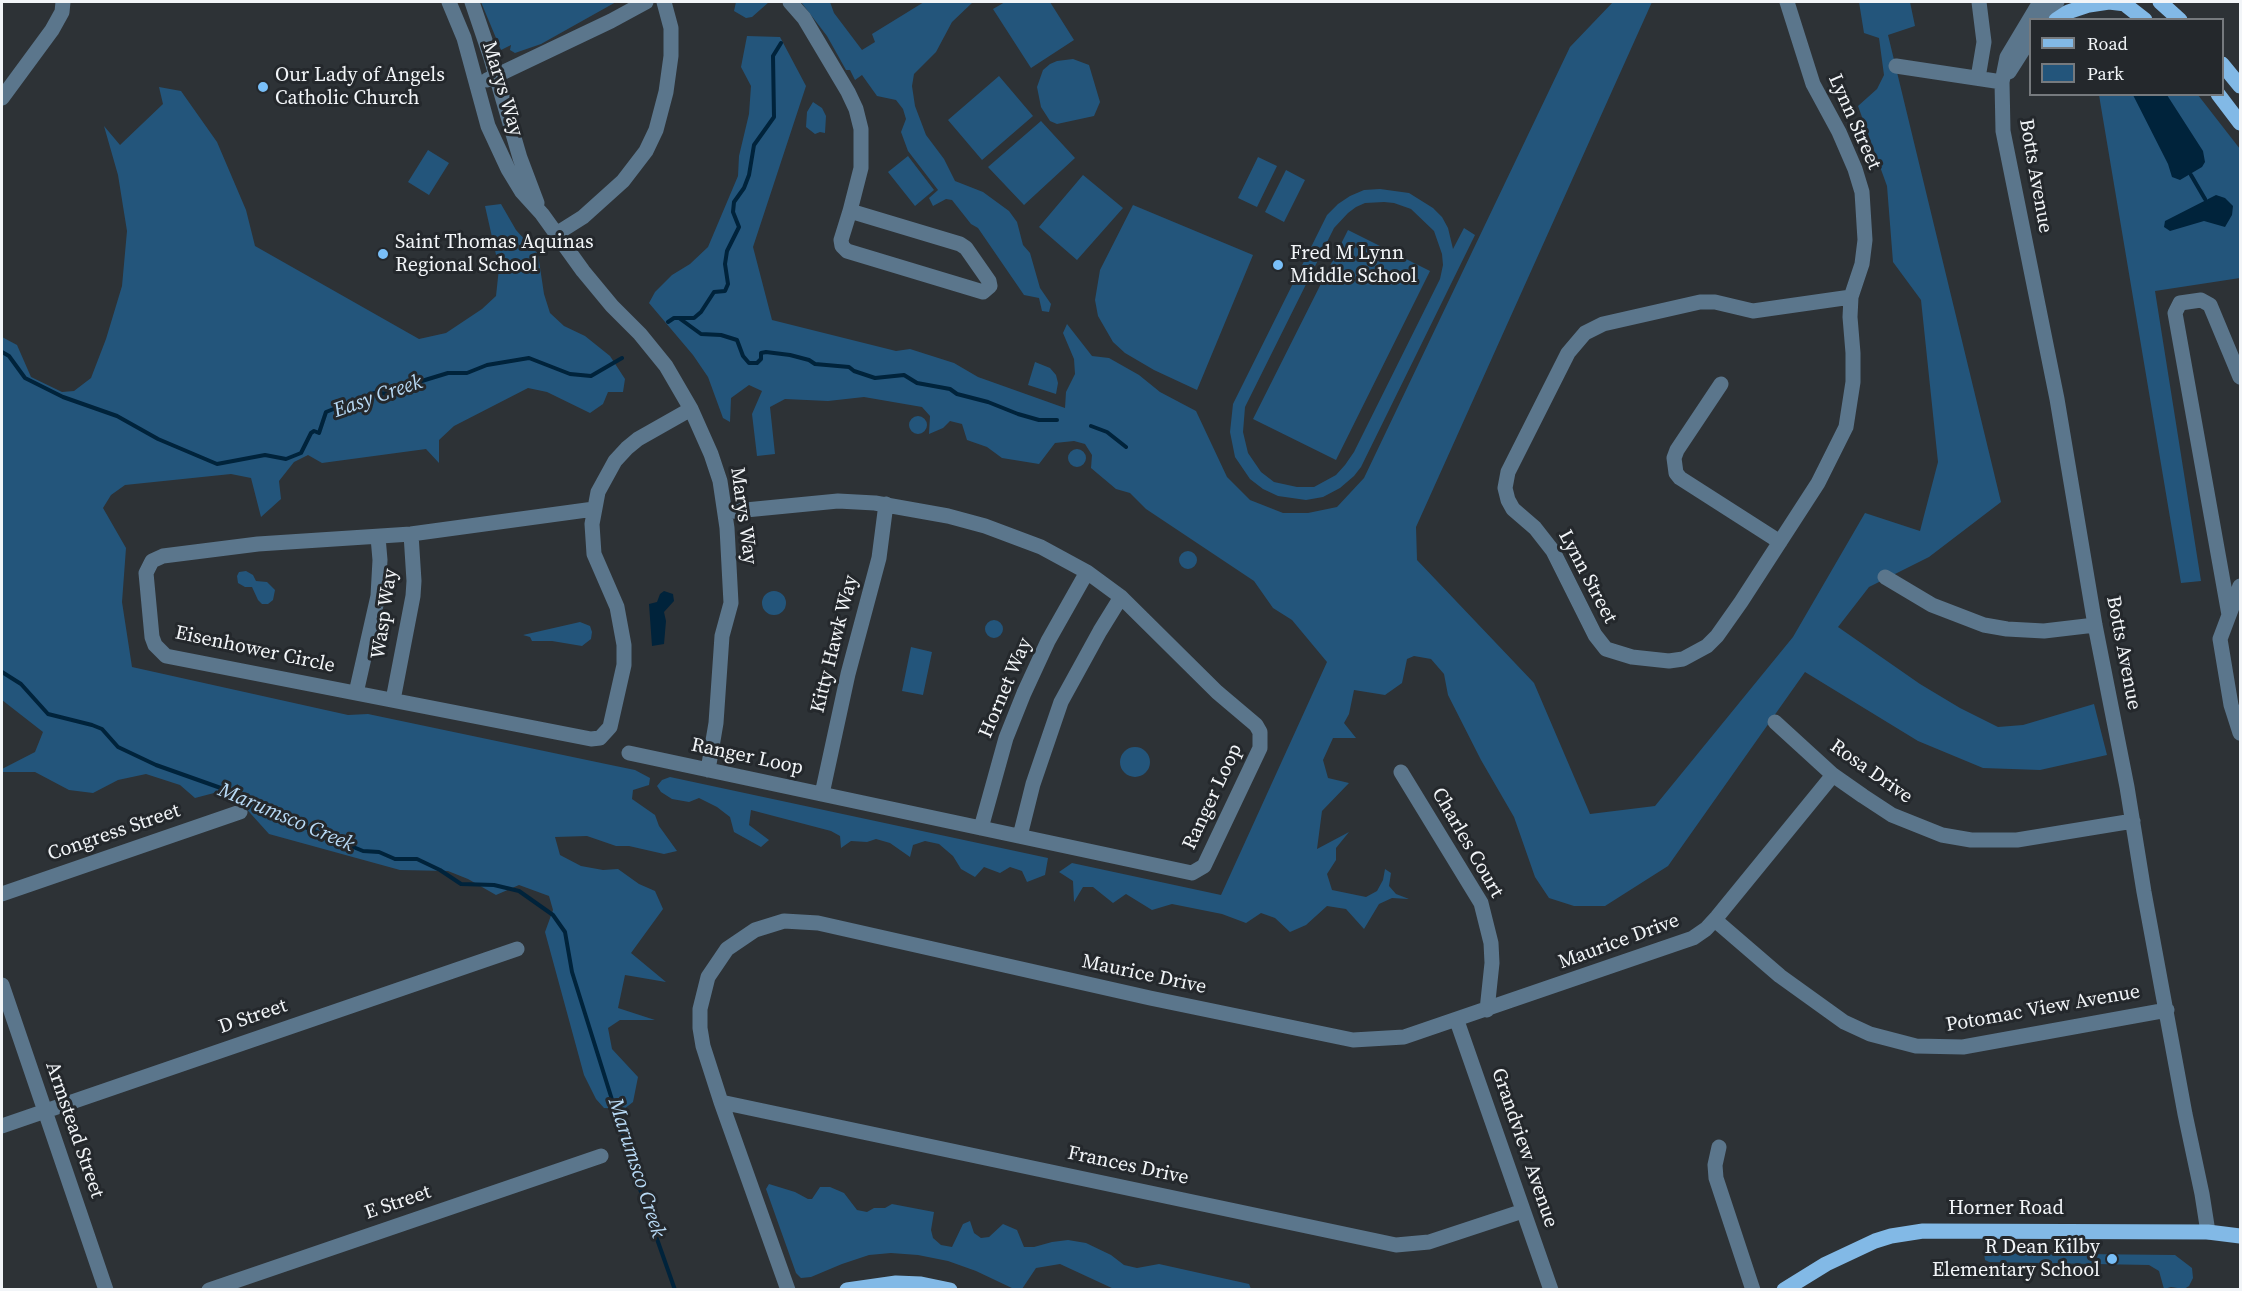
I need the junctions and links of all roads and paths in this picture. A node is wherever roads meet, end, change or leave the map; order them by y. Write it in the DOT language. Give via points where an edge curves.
graph roads {
  1 [pos="63,2"];
  2 [pos="449,2"];
  3 [pos="472,2"];
  4 [pos="646,2"];
  5 [pos="664,2"];
  6 [pos="790,2"];
  7 [pos="1787,2"];
  8 [pos="1979,2"];
  9 [pos="2040,2"];
  10 [pos="2056,2"];
  11 [pos="2124,3"];
  12 [pos="2163,3"];
  13 [pos="2030,18"];
  14 [pos="2044,18"];
  15 [pos="2059,18"];
  16 [pos="2143,18"];
  17 [pos="2178,18"];
  18 [pos="2029,20"];
  19 [pos="2029,42"];
  20 [pos="2224,65"];
  21 [pos="1896,66"];
  22 [pos="496,76"];
  23 [pos="1978,78"];
  24 [pos="2002,82"];
  25 [pos="477,85"];
  26 [pos="2241,86"];
  27 [pos="2220,96"];
  28 [pos="2,98"];
  29 [pos="2241,123"];
  30 [pos="849,211"];
  31 [pos="542,214"];
  32 [pos="556,234"];
  33 [pos="1851,297"];
  34 [pos="2241,376"];
  35 [pos="1721,384"];
  36 [pos="691,409"];
  37 [pos="886,504"];
  38 [pos="594,509"];
  39 [pos="725,512"];
  40 [pos="411,534"];
  41 [pos="378,537"];
  42 [pos="1780,542"];
  43 [pos="1087,572"];
  44 [pos="1885,577"];
  45 [pos="2241,586"];
  46 [pos="1121,597"];
  47 [pos="2229,615"];
  48 [pos="2095,625"];
  49 [pos="356,693"];
  50 [pos="393,700"];
  51 [pos="1775,722"];
  52 [pos="2241,733"];
  53 [pos="628,753"];
  54 [pos="708,770"];
  55 [pos="1401,772"];
  56 [pos="1833,775"];
  57 [pos="822,794"];
  58 [pos="240,812"];
  59 [pos="2133,821"];
  60 [pos="981,828"];
  61 [pos="1020,836"];
  62 [pos="2,894"];
  63 [pos="1715,920"];
  64 [pos="517,949"];
  65 [pos="2,985"];
  66 [pos="1487,1010"];
  67 [pos="2167,1010"];
  68 [pos="1457,1021"];
  69 [pos="721,1102"];
  70 [pos="45,1111"];
  71 [pos="2,1126"];
  72 [pos="1719,1147"];
  73 [pos="601,1156"];
  74 [pos="1524,1211"];
  75 [pos="2208,1232"];
  76 [pos="2241,1236"];
  77 [pos="106,1290"];
  78 [pos="209,1290"];
  79 [pos="788,1290"];
  80 [pos="847,1290"];
  81 [pos="950,1290"];
  82 [pos="1551,1290"];
  83 [pos="1753,1290"];
  84 [pos="1784,1290"];
  1 -- 28 [label="street" via="52,30"];
  2 -- 25 [label="street, Marys Way"];
  3 -- 22 [label="street, Marys Way"];
  4 -- 22 [label="street"];
  5 -- 32 [label="street" via="671,28 670,56 656,130 646,151 623,181"];
  6 -- 30 [label="street" via="804,18 856,110 861,129 861,168"];
  7 -- 33 [label="street, Lynn Street" via="1813,84 1847,150 1862,192 1865,240"];
  8 -- 23 [label="street" via="1984,42"];
  9 -- 13 [label="street, Botts Avenue"];
  10 -- 14 [label="street"];
  11 -- 15 [label="main road" via="2089,5"];
  11 -- 16 [label="main road"];
  12 -- 17 [label="main road"];
  18 -- 24 [label="street, Botts Avenue" via="2007,57"];
  19 -- 24 [label="street"];
  20 -- 26 [label="main road"];
  21 -- 23 [label="street"];
  22 -- 25 [label="street"];
  22 -- 31 [label="street, Marys Way" via="520,158"];
  23 -- 24 [label="street"];
  24 -- 48 [label="street, Botts Avenue" via="2003,131 2057,399"];
  25 -- 31 [label="street, Marys Way" via="488,126 504,162 522,192"];
  27 -- 29 [label="main road"];
  30 -- 30 [label="street" via="841,240 846,251 983,292 990,286 960,244"];
  31 -- 32 [label="street, Marys Way"];
  32 -- 36 [label="street, Marys Way" via="590,280 662,361"];
  33 -- 42 [label="street, Lynn Street" via="1853,382 1846,427 1818,483"];
  33 -- 42 [label="street, Lynn Street" via="1753,311 1700,302 1597,326 1585,333 1568,353 1506,477 1505,488 1513,509 1553,550 1599,642 1632,657 1669,662 1707,646"];
  34 -- 47 [label="street" via="2210,305 2201,300 2180,303 2175,313"];
  35 -- 42 [label="street" via="1677,450 1676,473"];
  36 -- 38 [label="street, Eisenhower Circle" via="627,448 605,476"];
  36 -- 39 [label="street, Marys Way" via="720,481"];
  37 -- 39 [label="street, Ranger Loop" via="838,501"];
  37 -- 43 [label="street, Ranger Loop" via="985,526 1041,547"];
  37 -- 57 [label="street, Kitty Hawk Way" via="879,558"];
  38 -- 40 [label="street, Eisenhower Circle"];
  38 -- 50 [label="street, Eisenhower Circle" via="594,554 617,607 624,645 624,665 605,734 591,739"];
  39 -- 54 [label="street, Marys Way" via="731,603 722,636 716,723"];
  40 -- 41 [label="street, Eisenhower Circle"];
  40 -- 50 [label="street, Wasp Way" via="414,581"];
  41 -- 49 [label="street, Wasp Way" via="378,596"];
  41 -- 49 [label="street, Eisenhower Circle" via="258,544 163,556 152,561 146,573 152,638 166,656"];
  43 -- 46 [label="street, Ranger Loop"];
  43 -- 60 [label="street, Hornet Way" via="1023,693"];
  44 -- 48 [label="street" via="1932,605 1984,625 2036,631"];
  45 -- 47 [label="street"];
  46 -- 61 [label="street" via="1062,702 1036,774"];
  46 -- 61 [label="street, Ranger Loop" via="1256,725 1260,748 1199,870 1188,873"];
  47 -- 52 [label="street" via="2220,639 2231,705"];
  48 -- 59 [label="street, Botts Avenue"];
  49 -- 50 [label="street, Eisenhower Circle"];
  51 -- 56 [label="street, Rosa Drive"];
  53 -- 54 [label="street, Ranger Loop"];
  54 -- 57 [label="street, Ranger Loop"];
  55 -- 66 [label="street, Charles Court" via="1481,903 1491,943"];
  56 -- 59 [label="street, Rosa Drive" via="1892,815 1942,835 1971,840 2017,840"];
  56 -- 63 [label="street, Maurice Drive"];
  57 -- 60 [label="street, Ranger Loop"];
  58 -- 62 [label="street, Congress Street"];
  59 -- 67 [label="street, Botts Avenue"];
  60 -- 61 [label="street, Ranger Loop"];
  63 -- 66 [label="street, Maurice Drive" via="1684,943"];
  63 -- 67 [label="street, Potomac View Avenue" via="1780,976 1844,1022 1870,1034 1916,1046 1963,1047"];
  64 -- 70 [label="street, D Street"];
  65 -- 70 [label="street, Armstead Street"];
  66 -- 68 [label="street, Maurice Drive"];
  67 -- 75 [label="street, Botts Avenue"];
  68 -- 69 [label="street, Maurice Drive" via="1404,1037 1353,1040 818,923 784,921 740,938 716,962 708,977 700,1028"];
  68 -- 74 [label="street, Grandview Avenue"];
  69 -- 74 [label="street, Frances Drive" via="1396,1245 1429,1242"];
  69 -- 79 [label="street, Maurice Drive"];
  70 -- 71 [label="street, D Street"];
  70 -- 77 [label="street, Armstead Street"];
  72 -- 83 [label="street" via="1716,1178"];
  73 -- 78 [label="street, E Street"];
  74 -- 82 [label="street, Grandview Avenue"];
  75 -- 76 [label="main road, Horner Road"];
  75 -- 84 [label="main road, Horner Road" via="1905,1233 1854,1250"];
  80 -- 81 [label="main road" via="896,1282"];
}
